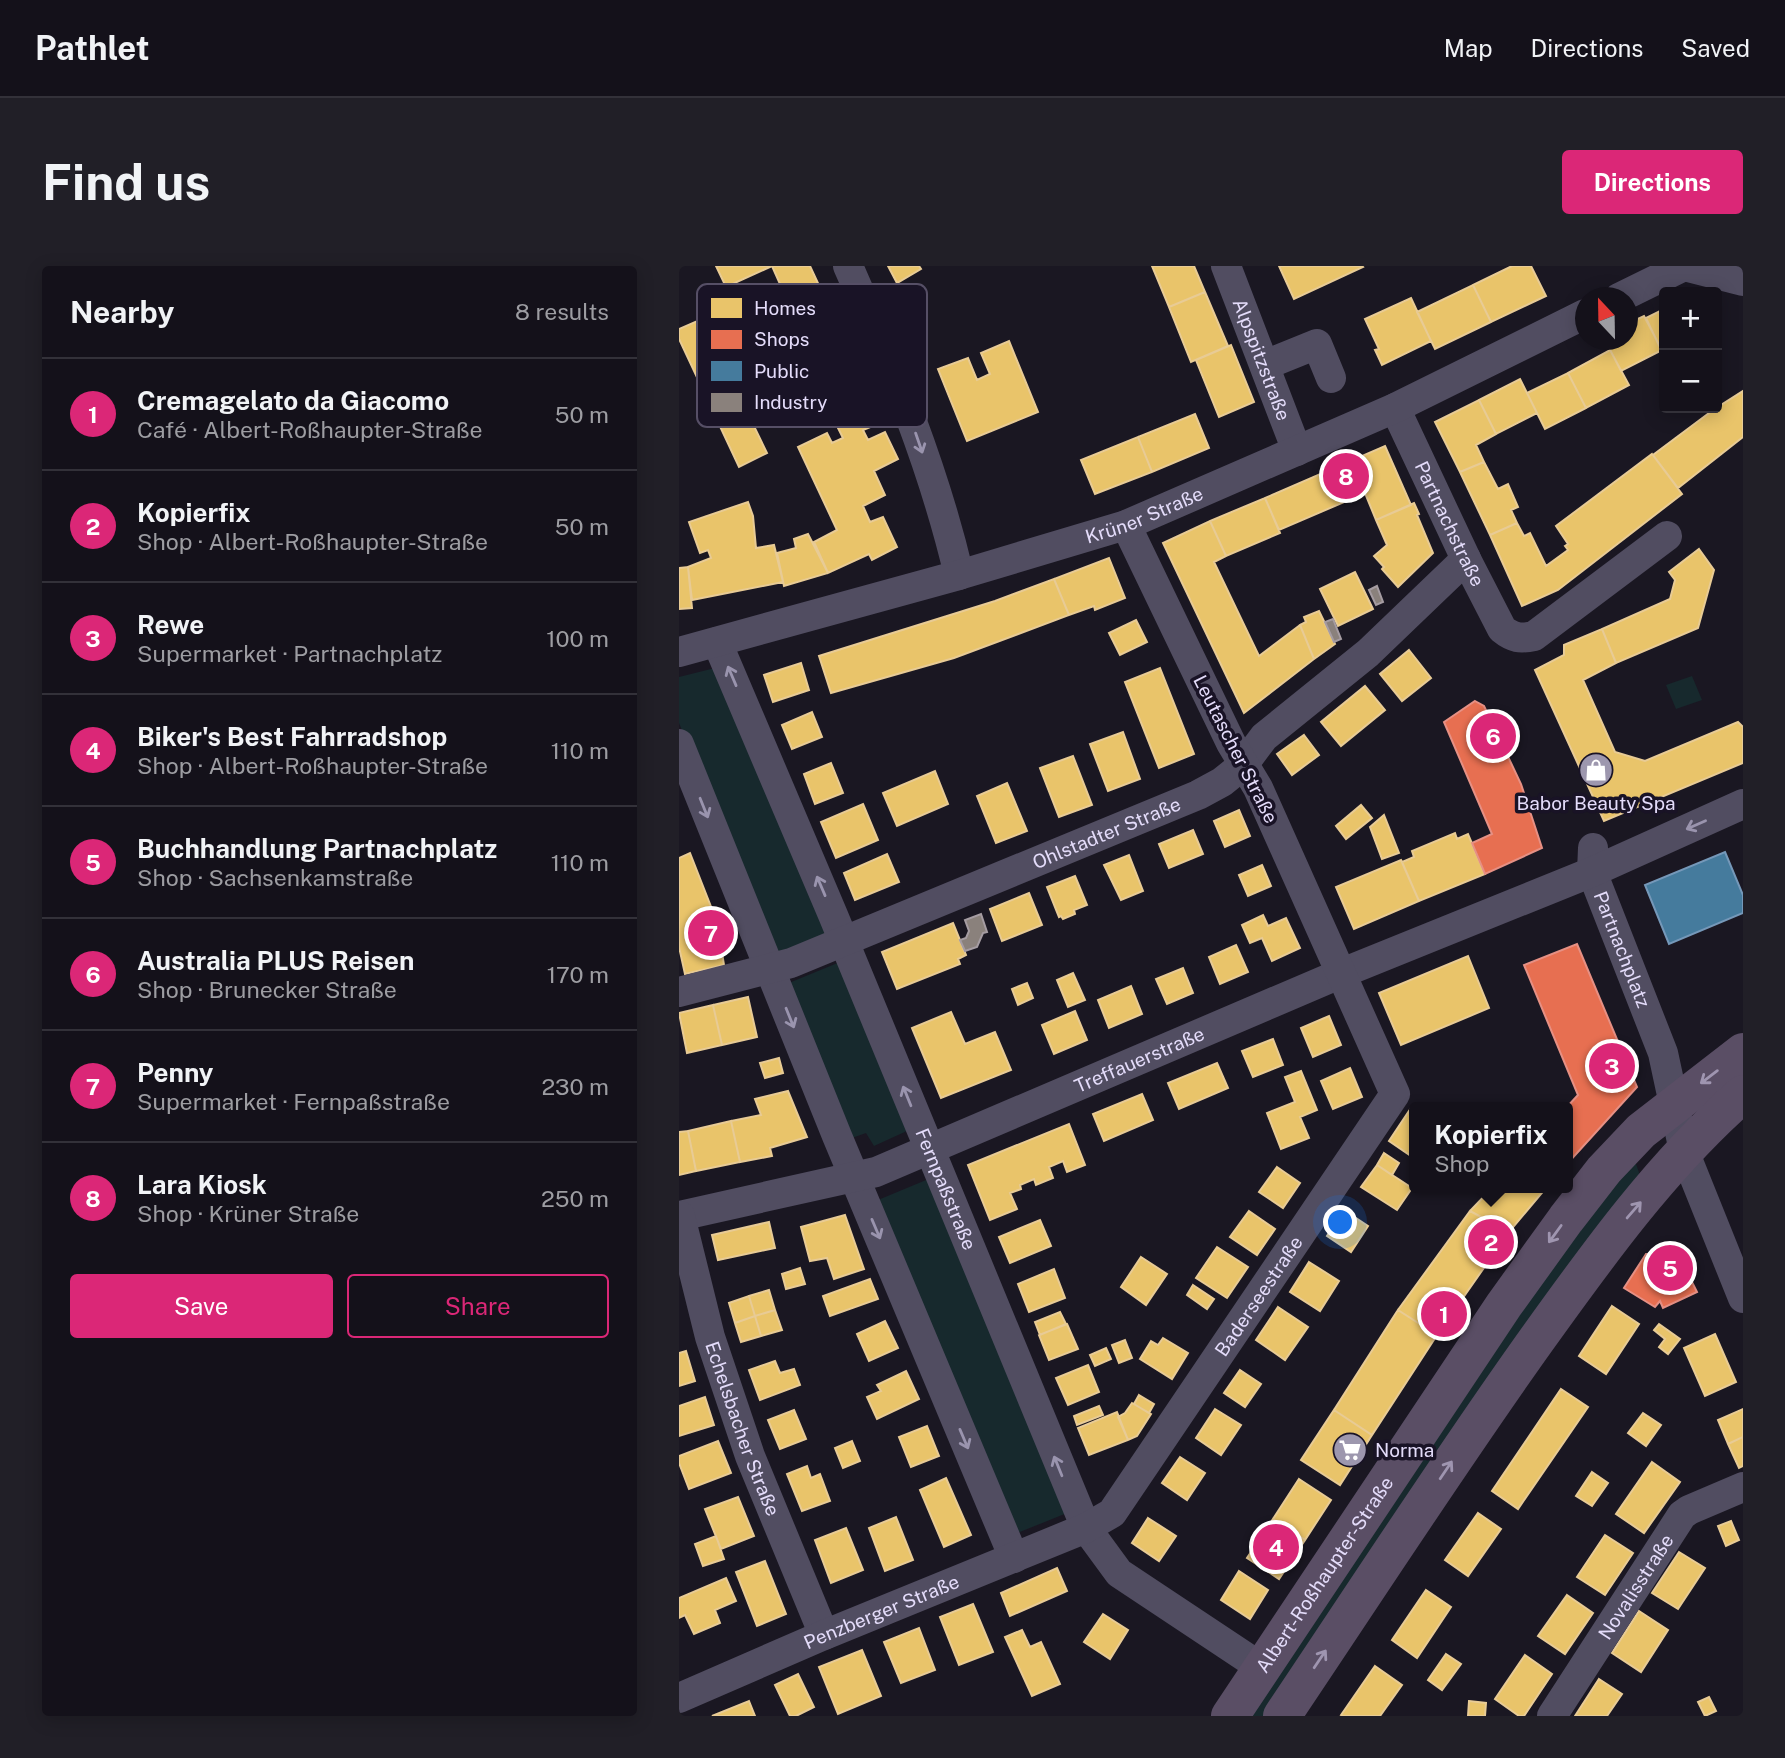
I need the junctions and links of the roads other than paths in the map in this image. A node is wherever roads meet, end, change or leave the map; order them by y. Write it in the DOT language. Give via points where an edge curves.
graph roads {
  1 [pos="848,266"];
  2 [pos="1226,266"];
  3 [pos="1683,266"];
  4 [pos="1743,281"];
  5 [pos="856,284"];
  6 [pos="1638,288"];
  7 [pos="1575,319"];
  8 [pos="1265,365"];
  9 [pos="1331,377"];
  10 [pos="1395,408"];
  11 [pos="913,427"];
  12 [pos="1297,451"];
  13 [pos="1126,525"];
  14 [pos="1667,536"];
  15 [pos="1466,559"];
  16 [pos="959,575"];
  17 [pos="717,642"];
  18 [pos="679,652"];
  19 [pos="679,744"];
  20 [pos="1243,765"];
  21 [pos="1743,804"];
  22 [pos="1592,860"];
  23 [pos="843,941"];
  24 [pos="771,969"];
  25 [pos="1342,973"];
  26 [pos="679,992"];
  27 [pos="1743,1052"];
  28 [pos="1743,1094"];
  29 [pos="1676,1103"];
  30 [pos="929,1150"];
  31 [pos="1684,1151"];
  32 [pos="855,1178"];
  33 [pos="680,1216"];
  34 [pos="1743,1298"];
  35 [pos="1743,1487"];
  36 [pos="1086,1528"];
  37 [pos="1014,1558"];
  38 [pos="824,1635"];
  39 [pos="1262,1668"];
  40 [pos="679,1698"];
  41 [pos="1230,1716"];
  42 [pos="1282,1716"];
  43 [pos="1552,1716"];
  1 -- 5 [label="street, one-way"];
  2 -- 8 [label="street, Alpspitzstraße"];
  3 -- 4 [label="street"];
  3 -- 6 [label="street"];
  7 -- 10 [label="street, Krüner Straße"];
  8 -- 9 [label="street" via="1317,344"];
  8 -- 12 [label="street, Alpspitzstraße"];
  10 -- 12 [label="street, Krüner Straße"];
  10 -- 15 [label="street, Partnachstraße"];
  11 -- 16 [label="street, one-way"];
  12 -- 13 [label="street, Krüner Straße"];
  13 -- 16 [label="street, Krüner Straße"];
  13 -- 20 [label="street, Leutascher Straße"];
  14 -- 15 [label="street, Partnachstraße" via="1534,636 1521,639 1502,629"];
  15 -- 20 [label="street, Ohlstadter Straße" via="1368,653 1264,737"];
  16 -- 17 [label="street, Krüner Straße"];
  17 -- 18 [label="street, Krüner Straße"];
  23 -- 17 [label="street, Fernpaßstraße, one-way"];
  19 -- 24 [label="street, one-way"];
  20 -- 23 [label="street, Ohlstadter Straße" via="1198,795"];
  20 -- 25 [label="street, Leutascher Straße" via="1258,788"];
  21 -- 22 [label="street, Partnachplatz, one-way"];
  22 -- 25 [label="street, Treffauerstraße"];
  22 -- 29 [label="street, Partnachplatz" via="1663,1053"];
  23 -- 24 [label="street, Ohlstadter Straße"];
  30 -- 23 [label="street, Fernpaßstraße, one-way"];
  24 -- 26 [label="street, Ohlstadter Straße"];
  24 -- 32 [label="street, one-way"];
  25 -- 30 [label="street, Treffauerstraße"];
  25 -- 36 [label="street, Baderseestraße" via="1395,1094 1112,1513"];
  27 -- 29 [label="main road, Albert-Roßhaupter-Straße, one-way"];
  28 -- 31 [label="main road"];
  29 -- 31 [label="street, Partnachplatz"];
  29 -- 39 [label="main road, Albert-Roßhaupter-Straße, one-way" via="1604,1170 1566,1219"];
  30 -- 32 [label="street, Treffauerstraße"];
  36 -- 30 [label="street, Fernpaßstraße, one-way"];
  31 -- 34 [label="street, Partnachplatz"];
  42 -- 31 [label="main road, one-way" via="1485,1412 1617,1229"];
  32 -- 33 [label="street, Treffauerstraße"];
  32 -- 37 [label="street, one-way"];
  33 -- 38 [label="street, Echelsbacher Straße" via="710,1337 750,1456"];
  35 -- 43 [label="street, Novalisstraße" via="1682,1515"];
  36 -- 37 [label="street, Penzberger Straße"];
  36 -- 39 [label="street, Fernpaßstraße" via="1119,1573"];
  37 -- 38 [label="street, Penzberger Straße"];
  38 -- 40 [label="street, Penzberger Straße"];
  39 -- 41 [label="main road, Albert-Roßhaupter-Straße"];
}
